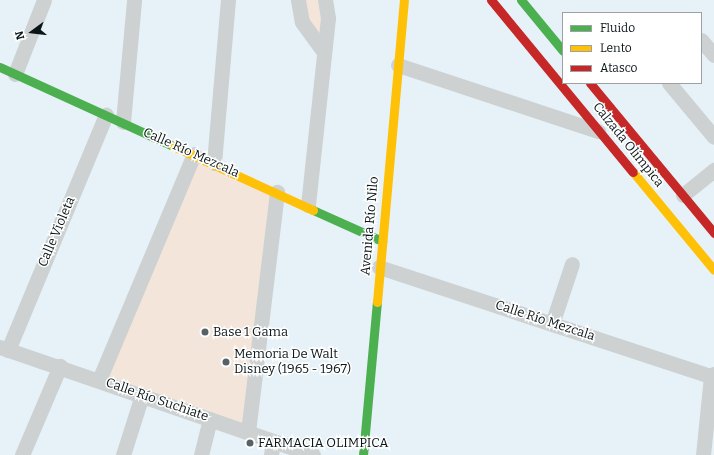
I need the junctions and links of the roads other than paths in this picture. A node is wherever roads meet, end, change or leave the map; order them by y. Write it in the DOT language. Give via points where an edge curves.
graph roads {
  1 [pos="44,0"];
  2 [pos="134,0"];
  3 [pos="228,0"];
  4 [pos="298,0"];
  5 [pos="325,0"];
  6 [pos="404,0"];
  7 [pos="491,0"];
  8 [pos="521,0"];
  9 [pos="702,41"];
  10 [pos="562,50"];
  11 [pos="323,51"];
  12 [pos="714,55"];
  13 [pos="398,65"];
  14 [pos="0,67"];
  15 [pos="15,74"];
  16 [pos="591,84"];
  17 [pos="670,84"];
  18 [pos="106,114"];
  19 [pos="123,122"];
  20 [pos="600,131"];
  21 [pos="714,137"];
  22 [pos="194,154"];
  23 [pos="214,163"];
  24 [pos="714,170"];
  25 [pos="277,192"];
  26 [pos="683,195"];
  27 [pos="308,205"];
  28 [pos="714,233"];
  29 [pos="382,240"];
  30 [pos="572,264"];
  31 [pos="379,267"];
  32 [pos="714,270"];
  33 [pos="552,324"];
  34 [pos="4,348"];
  35 [pos="60,366"];
  36 [pos="713,375"];
  37 [pos="99,380"];
  38 [pos="142,395"];
  39 [pos="210,419"];
  40 [pos="248,432"];
  41 [pos="272,448"];
  42 [pos="22,455"];
  43 [pos="123,455"];
  44 [pos="201,455"];
  45 [pos="313,455"];
  46 [pos="363,455"];
  47 [pos="703,455"];
  1 -- 15 [label="street"];
  2 -- 19 [label="street"];
  3 -- 23 [label="street"];
  4 -- 11 [label="street" via="302,22"];
  5 -- 11 [label="street" via="328,18"];
  6 -- 13 [label="street, Avenida Río Nilo"];
  7 -- 20 [label="street, Calzada Olímpica"];
  8 -- 10 [label="street"];
  9 -- 12 [label="street"];
  11 -- 27 [label="street"];
  13 -- 20 [label="street"];
  13 -- 29 [label="street, Avenida Río Nilo"];
  14 -- 15 [label="street, Calle Río Mezcala"];
  15 -- 18 [label="street, Calle Río Mezcala"];
  16 -- 26 [label="street, Calzada Olímpica"];
  17 -- 21 [label="street"];
  18 -- 19 [label="street, Calle Río Mezcala"];
  18 -- 34 [label="street, Calle Violeta"];
  19 -- 22 [label="street, Calle Río Mezcala"];
  20 -- 32 [label="street, Calzada Olímpica"];
  22 -- 23 [label="street, Calle Río Mezcala"];
  22 -- 37 [label="street"];
  23 -- 25 [label="street, Calle Río Mezcala"];
  24 -- 26 [label="street"];
  25 -- 27 [label="street, Calle Río Mezcala"];
  25 -- 40 [label="street"];
  26 -- 28 [label="street, Calzada Olímpica"];
  27 -- 29 [label="street, Calle Río Mezcala"];
  29 -- 31 [label="street, Avenida Río Nilo"];
  30 -- 33 [label="street"];
  31 -- 33 [label="street, Calle Río Mezcala"];
  31 -- 46 [label="street, Avenida Río Nilo"];
  33 -- 36 [label="street, Calle Río Mezcala"];
  34 -- 35 [label="street, Calle Río Suchiate"];
  35 -- 37 [label="street, Calle Río Suchiate"];
  35 -- 42 [label="street"];
  36 -- 47 [label="street"];
  37 -- 38 [label="street, Calle Río Suchiate"];
  38 -- 39 [label="street, Calle Río Suchiate"];
  38 -- 43 [label="street"];
  39 -- 40 [label="street, Calle Río Suchiate"];
  39 -- 44 [label="street"];
  40 -- 41 [label="street, Calle Río Suchiate"];
  41 -- 45 [label="street, Calle Río Suchiate"];
}
